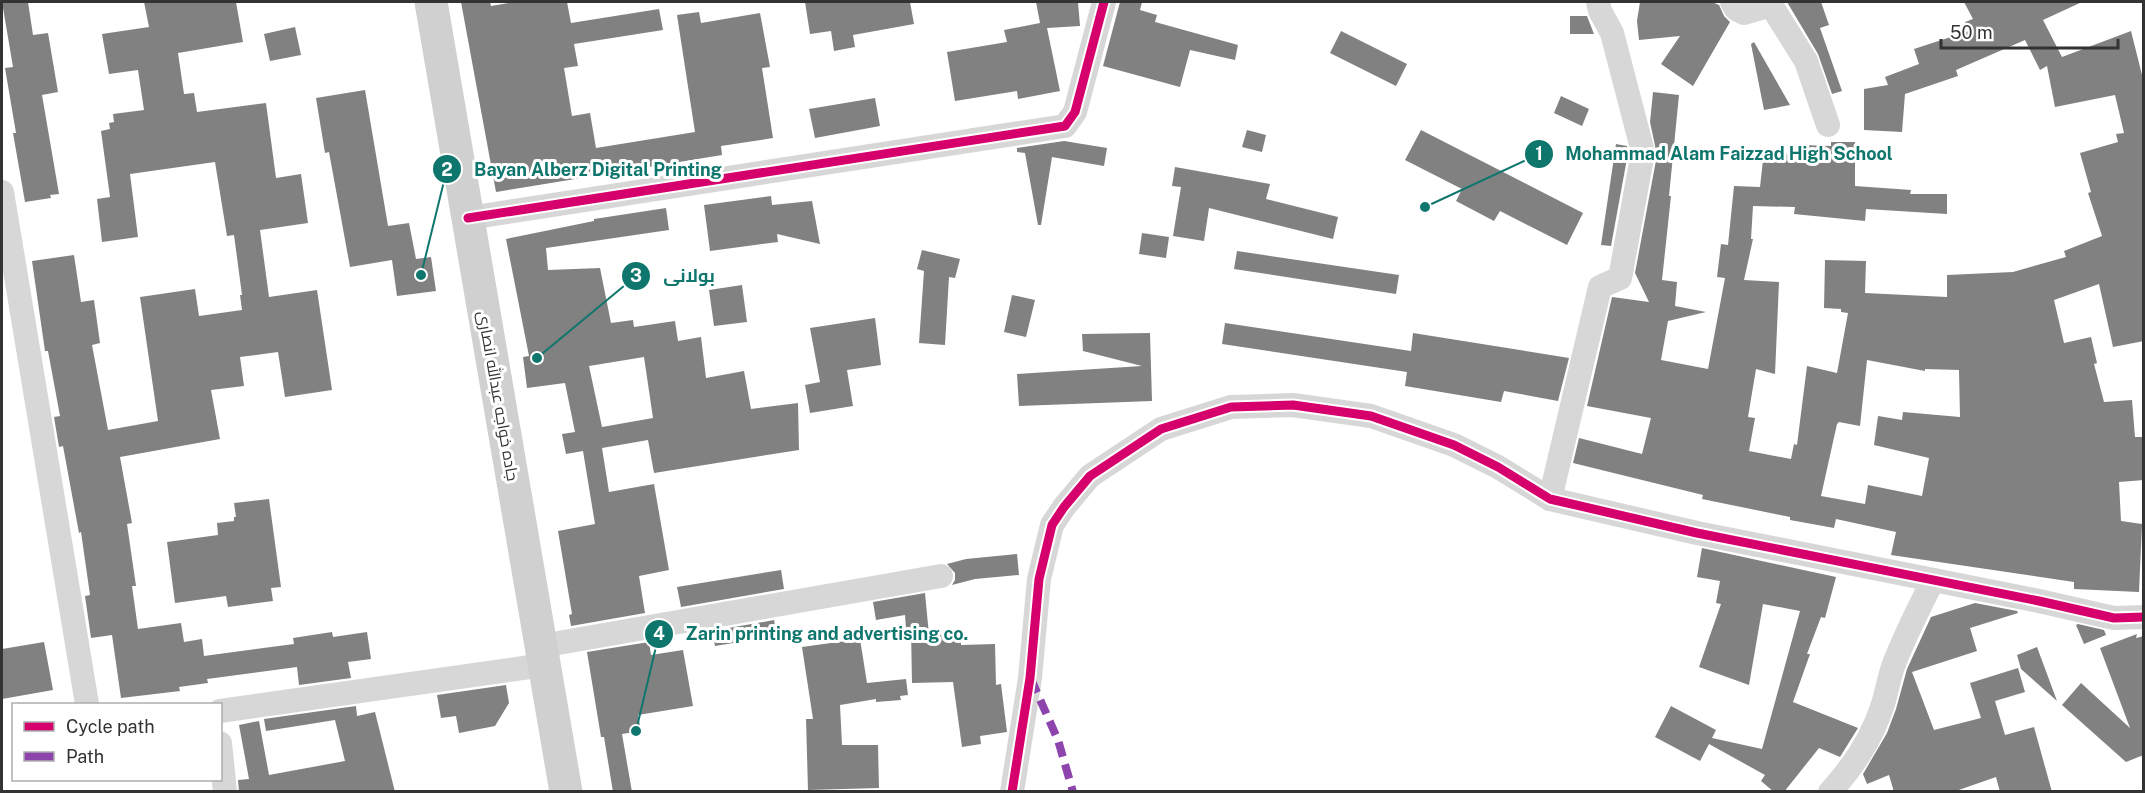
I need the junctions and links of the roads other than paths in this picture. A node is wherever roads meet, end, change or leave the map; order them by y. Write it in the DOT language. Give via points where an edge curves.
graph roads {
  1 [pos="431,2"];
  2 [pos="1104,2"];
  3 [pos="1732,2"];
  4 [pos="1595,5"];
  5 [pos="1828,125"];
  6 [pos="2,192"];
  7 [pos="468,218"];
  8 [pos="1550,499"];
  9 [pos="941,576"];
  10 [pos="1934,580"];
  11 [pos="2144,617"];
  12 [pos="543,655"];
  13 [pos="87,703"];
  14 [pos="222,711"];
  15 [pos="222,763"];
  16 [pos="225,792"];
  17 [pos="566,792"];
  18 [pos="1012,792"];
  19 [pos="1830,792"];
  1 -- 7 [label="main road, جاده خواجه عبدالله انصاری"];
  2 -- 7 [label="street" via="1075,112 1065,126"];
  3 -- 5 [label="street" via="1744,13 1768,6 1774,10 1806,61"];
  4 -- 8 [label="street" via="1612,33 1643,152 1620,278 1600,287"];
  6 -- 13 [label="street"];
  7 -- 12 [label="main road, جاده خواجه عبدالله انصاری"];
  8 -- 10 [label="street"];
  8 -- 18 [label="street" via="1454,445 1371,416 1293,405 1231,407 1161,429 1090,476 1052,525 1039,579 1030,678"];
  9 -- 12 [label="street"];
  10 -- 11 [label="street" via="2114,618"];
  10 -- 19 [label="street" via="1905,636 1867,742"];
  12 -- 14 [label="street"];
  12 -- 17 [label="main road, جاده خواجه عبدالله انصاری"];
  15 -- 16 [label="street"];
}
